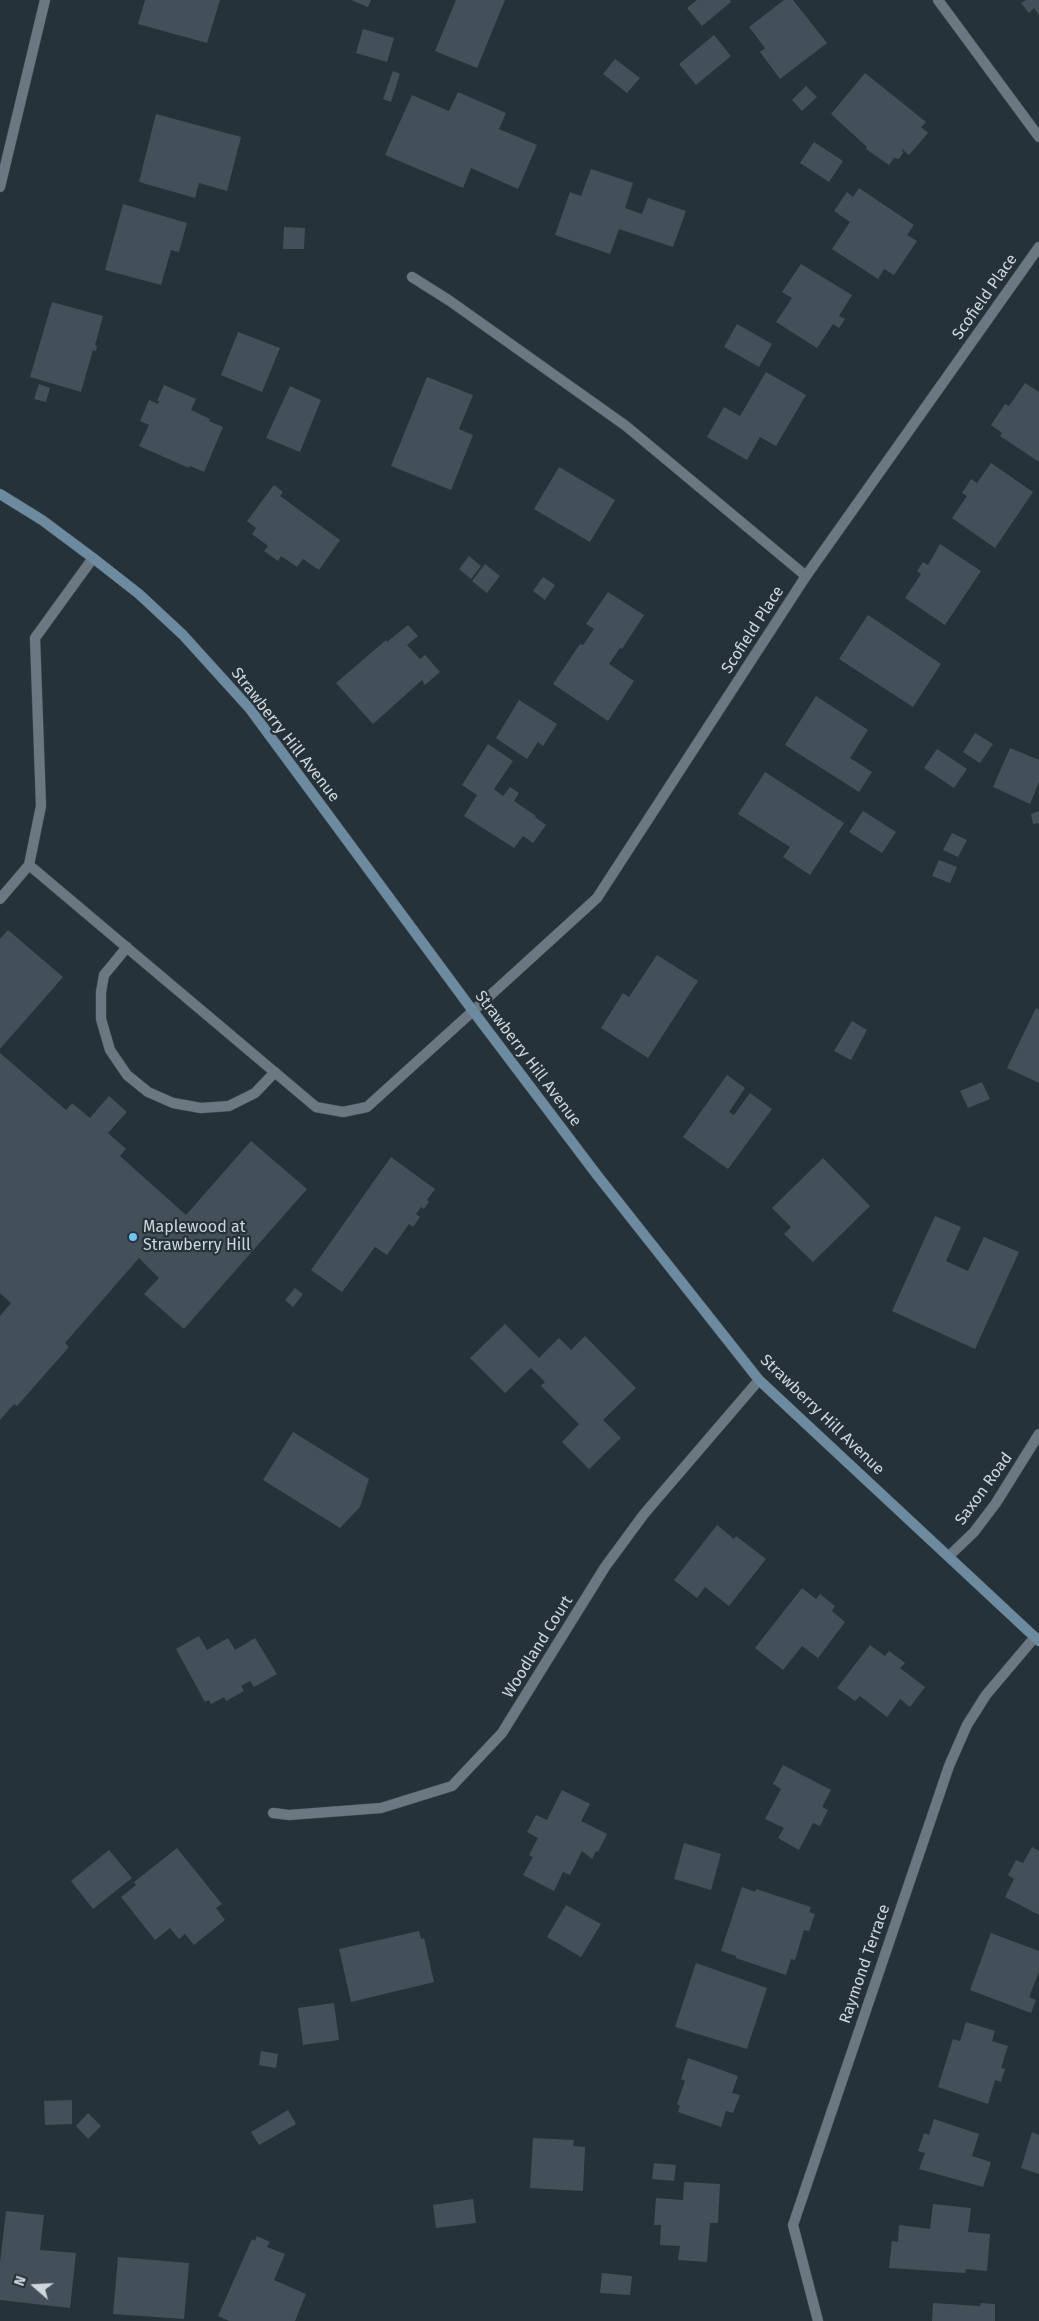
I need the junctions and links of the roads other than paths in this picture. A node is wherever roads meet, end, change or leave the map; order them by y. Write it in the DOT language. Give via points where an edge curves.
graph roads {
  1 [pos="45,0"];
  2 [pos="938,0"];
  3 [pos="1039,137"];
  4 [pos="0,187"];
  5 [pos="1039,246"];
  6 [pos="412,278"];
  7 [pos="0,494"];
  8 [pos="94,558"];
  9 [pos="806,576"];
  10 [pos="29,865"];
  11 [pos="0,899"];
  12 [pos="127,947"];
  13 [pos="473,1011"];
  14 [pos="275,1072"];
  15 [pos="760,1380"];
  16 [pos="1039,1434"];
  17 [pos="949,1556"];
  18 [pos="1037,1639"];
  19 [pos="273,1814"];
  20 [pos="818,2321"];
  1 -- 4 [label="street"];
  2 -- 3 [label="street"];
  5 -- 9 [label="street, Scofield Place"];
  6 -- 9 [label="street" via="450,301 626,426"];
  7 -- 8 [label="main road, Strawberry Hill Avenue"];
  8 -- 10 [label="street" via="35,638 41,806"];
  8 -- 13 [label="main road, Strawberry Hill Avenue" via="183,635 250,710"];
  9 -- 13 [label="street, Scofield Place" via="596,898"];
  10 -- 11 [label="street"];
  10 -- 12 [label="street, Scofield Place"];
  12 -- 14 [label="street, Scofield Place"];
  12 -- 14 [label="street" via="104,975 101,992 101,1019 110,1050 127,1075 148,1092 172,1104 201,1108 229,1106 255,1093"];
  13 -- 14 [label="street, Scofield Place" via="367,1107 343,1112 316,1106"];
  13 -- 15 [label="main road, Strawberry Hill Avenue" via="597,1175"];
  15 -- 17 [label="main road, Strawberry Hill Avenue"];
  15 -- 19 [label="street, Woodland Court" via="644,1514 605,1567 502,1734 452,1786 381,1808"];
  16 -- 17 [label="street, Saxon Road" via="996,1503 974,1532"];
  17 -- 18 [label="main road, Strawberry Hill Avenue"];
  18 -- 20 [label="street, Raymond Terrace" via="986,1695 949,1766 793,2225"];
}
